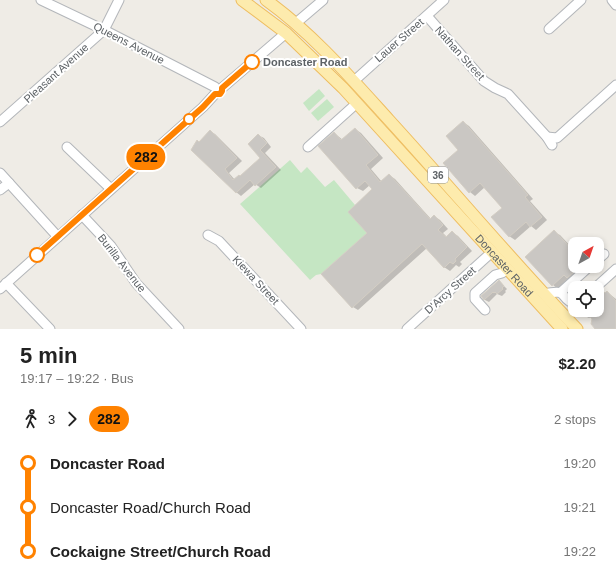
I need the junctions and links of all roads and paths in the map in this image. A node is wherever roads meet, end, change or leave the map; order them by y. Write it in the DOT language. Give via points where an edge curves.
graph roads {
  1 [pos="41,0"];
  2 [pos="119,0"];
  3 [pos="242,0"];
  4 [pos="266,0"];
  5 [pos="323,0"];
  6 [pos="444,0"];
  7 [pos="581,0"];
  8 [pos="612,0"];
  9 [pos="616,5"];
  10 [pos="427,16"];
  11 [pos="296,23"];
  12 [pos="549,29"];
  13 [pos="104,30"];
  14 [pos="286,33"];
  15 [pos="354,81"];
  16 [pos="616,85"];
  17 [pos="217,90"];
  18 [pos="357,103"];
  19 [pos="0,122"];
  20 [pos="404,136"];
  21 [pos="395,145"];
  22 [pos="308,146"];
  23 [pos="67,148"];
  24 [pos="0,173"];
  25 [pos="9,183"];
  26 [pos="111,189"];
  27 [pos="0,190"];
  28 [pos="82,215"];
  29 [pos="208,235"];
  30 [pos="58,237"];
  31 [pos="492,252"];
  32 [pos="507,269"];
  33 [pos="616,269"];
  34 [pos="582,273"];
  35 [pos="603,281"];
  36 [pos="3,286"];
  37 [pos="537,291"];
  38 [pos="561,292"];
  39 [pos="568,300"];
  40 [pos="485,310"];
  41 [pos="50,329"];
  42 [pos="178,329"];
  43 [pos="301,329"];
  44 [pos="407,329"];
  45 [pos="562,329"];
  46 [pos="576,329"];
  1 -- 13 [label="street, Queens Avenue"];
  2 -- 13 [label="street, Pleasant Avenue"];
  3 -- 14 [label="main road, Doncaster Road / 36"];
  4 -- 11 [label="main road, Doncaster Road / 36"];
  5 -- 11 [label="street"];
  6 -- 10 [label="street, Lauer Street"];
  7 -- 12 [label="street"];
  8 -- 9 [label="street"];
  10 -- 15 [label="street, Lauer Street"];
  10 -- 16 [label="street, Nathan Street" via="484,81 508,94 550,141 557,138"];
  11 -- 14 [label="main road"];
  11 -- 15 [label="main road, Doncaster Road / 36"];
  13 -- 17 [label="street, Queens Avenue"];
  13 -- 19 [label="street, Pleasant Avenue"];
  14 -- 17 [label="street"];
  14 -- 18 [label="main road, Doncaster Road / 36"];
  15 -- 20 [label="main road, Doncaster Road / 36"];
  17 -- 26 [label="street" via="203,107"];
  18 -- 21 [label="main road, Doncaster Road / 36"];
  18 -- 22 [label="street"];
  20 -- 21 [label="main road"];
  20 -- 37 [label="main road, Doncaster Road / 36"];
  21 -- 31 [label="main road, Doncaster Road / 36"];
  23 -- 26 [label="street"];
  24 -- 25 [label="street"];
  25 -- 27 [label="street"];
  25 -- 30 [label="street"];
  26 -- 28 [label="street"];
  28 -- 30 [label="street"];
  28 -- 42 [label="street, Burilla Avenue" via="111,246 136,283"];
  29 -- 43 [label="street, Kiewa Street" via="219,241"];
  30 -- 36 [label="street"];
  31 -- 32 [label="main road, Doncaster Road / 36"];
  31 -- 44 [label="street, D'Arcy Street"];
  32 -- 37 [label="main road, Doncaster Road / 36"];
  32 -- 40 [label="street" via="495,275 475,293 475,298"];
  33 -- 35 [label="street"];
  34 -- 38 [label="street"];
  36 -- 41 [label="street"];
  37 -- 38 [label="street"];
  37 -- 45 [label="main road, Doncaster Road / 36"];
  37 -- 46 [label="main road, Doncaster Road / 36"];
  38 -- 39 [label="street"];
}
